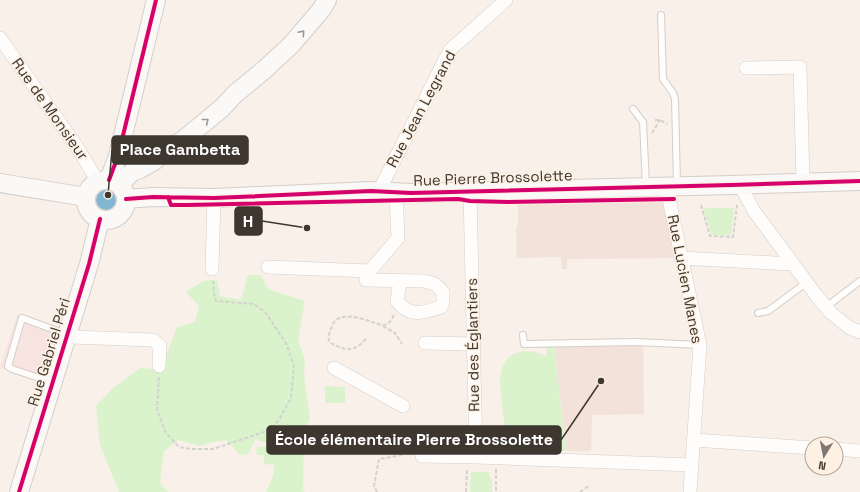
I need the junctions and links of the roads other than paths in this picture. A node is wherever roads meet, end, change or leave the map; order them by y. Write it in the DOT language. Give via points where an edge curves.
graph roads {
  1 [pos="156,0"];
  2 [pos="327,0"];
  3 [pos="506,0"];
  4 [pos="661,15"];
  5 [pos="0,38"];
  6 [pos="746,68"];
  7 [pos="633,109"];
  8 [pos="860,181"];
  9 [pos="803,182"];
  10 [pos="0,183"];
  11 [pos="740,185"];
  12 [pos="113,186"];
  13 [pos="646,186"];
  14 [pos="673,186"];
  15 [pos="470,191"];
  16 [pos="389,192"];
  17 [pos="86,197"];
  18 [pos="214,198"];
  19 [pos="100,219"];
  20 [pos="681,258"];
  21 [pos="792,264"];
  22 [pos="268,267"];
  23 [pos="212,269"];
  24 [pos="370,271"];
  25 [pos="400,281"];
  26 [pos="860,281"];
  27 [pos="806,282"];
  28 [pos="826,307"];
  29 [pos="758,313"];
  30 [pos="860,332"];
  31 [pos="67,335"];
  32 [pos="524,335"];
  33 [pos="425,343"];
  34 [pos="473,344"];
  35 [pos="700,345"];
  36 [pos="159,366"];
  37 [pos="334,368"];
  38 [pos="52,382"];
  39 [pos="402,406"];
  40 [pos="694,440"];
  41 [pos="804,447"];
  42 [pos="844,450"];
  43 [pos="860,451"];
  44 [pos="422,456"];
  45 [pos="471,457"];
  46 [pos="692,465"];
  47 [pos="19,492"];
  48 [pos="690,492"];
  1 -- 12 [label="street"];
  12 -- 2 [label="street, one-way" via="182,141 222,108 291,45"];
  3 -- 16 [label="street, Rue Jean Legrand" via="450,50 383,183"];
  4 -- 14 [label="lane" via="663,79 675,99"];
  5 -- 12 [label="street, Rue de Monsieur" via="74,143"];
  6 -- 9 [label="street" via="800,67"];
  7 -- 13 [label="lane" via="643,122"];
  8 -- 9 [label="street, Rue Pierre Brossolette"];
  9 -- 11 [label="street, Rue Pierre Brossolette"];
  10 -- 17 [label="street"];
  11 -- 14 [label="street, Rue Pierre Brossolette"];
  11 -- 21 [label="street" via="754,211"];
  12 -- 17 [label="street" via="90,188"];
  12 -- 18 [label="street, Rue Pierre Brossolette" via="153,197"];
  12 -- 19 [label="street" via="124,210 111,220"];
  13 -- 14 [label="street, Rue Pierre Brossolette"];
  13 -- 15 [label="street, Rue Pierre Brossolette"];
  14 -- 20 [label="street, Rue Lucien Manes" via="669,199"];
  15 -- 16 [label="street, Rue Pierre Brossolette"];
  15 -- 34 [label="street, Rue des Églantiers"];
  16 -- 18 [label="street, Rue Pierre Brossolette"];
  16 -- 24 [label="street" via="398,238"];
  17 -- 19 [label="street" via="91,213"];
  18 -- 23 [label="street"];
  19 -- 31 [label="street, Rue Gabriel Péri"];
  20 -- 21 [label="street"];
  20 -- 35 [label="street, Rue Lucien Manes"];
  21 -- 27 [label="street"];
  22 -- 24 [label="street"];
  24 -- 25 [label="street" via="366,280"];
  25 -- 25 [label="street" via="424,281 435,284 443,292 441,307 419,313 401,307 397,301"];
  26 -- 28 [label="lane"];
  27 -- 28 [label="street"];
  27 -- 29 [label="lane" via="768,311"];
  28 -- 30 [label="street" via="850,328"];
  31 -- 36 [label="street" via="153,340 160,346"];
  31 -- 38 [label="street, Rue Gabriel Péri"];
  31 -- 38 [label="lane" via="22,318 8,366"];
  32 -- 35 [label="lane" via="524,344 636,342"];
  33 -- 34 [label="street"];
  34 -- 45 [label="street, Rue des Églantiers"];
  35 -- 40 [label="street, Rue Lucien Manes"];
  37 -- 39 [label="street"];
  38 -- 47 [label="street, Rue Gabriel Péri"];
  40 -- 41 [label="street"];
  40 -- 46 [label="street, Rue Lucien Manes"];
  42 -- 43 [label="street"];
  44 -- 45 [label="street"];
  45 -- 46 [label="street"];
  46 -- 48 [label="street, Rue Lucien Manes"];
}
